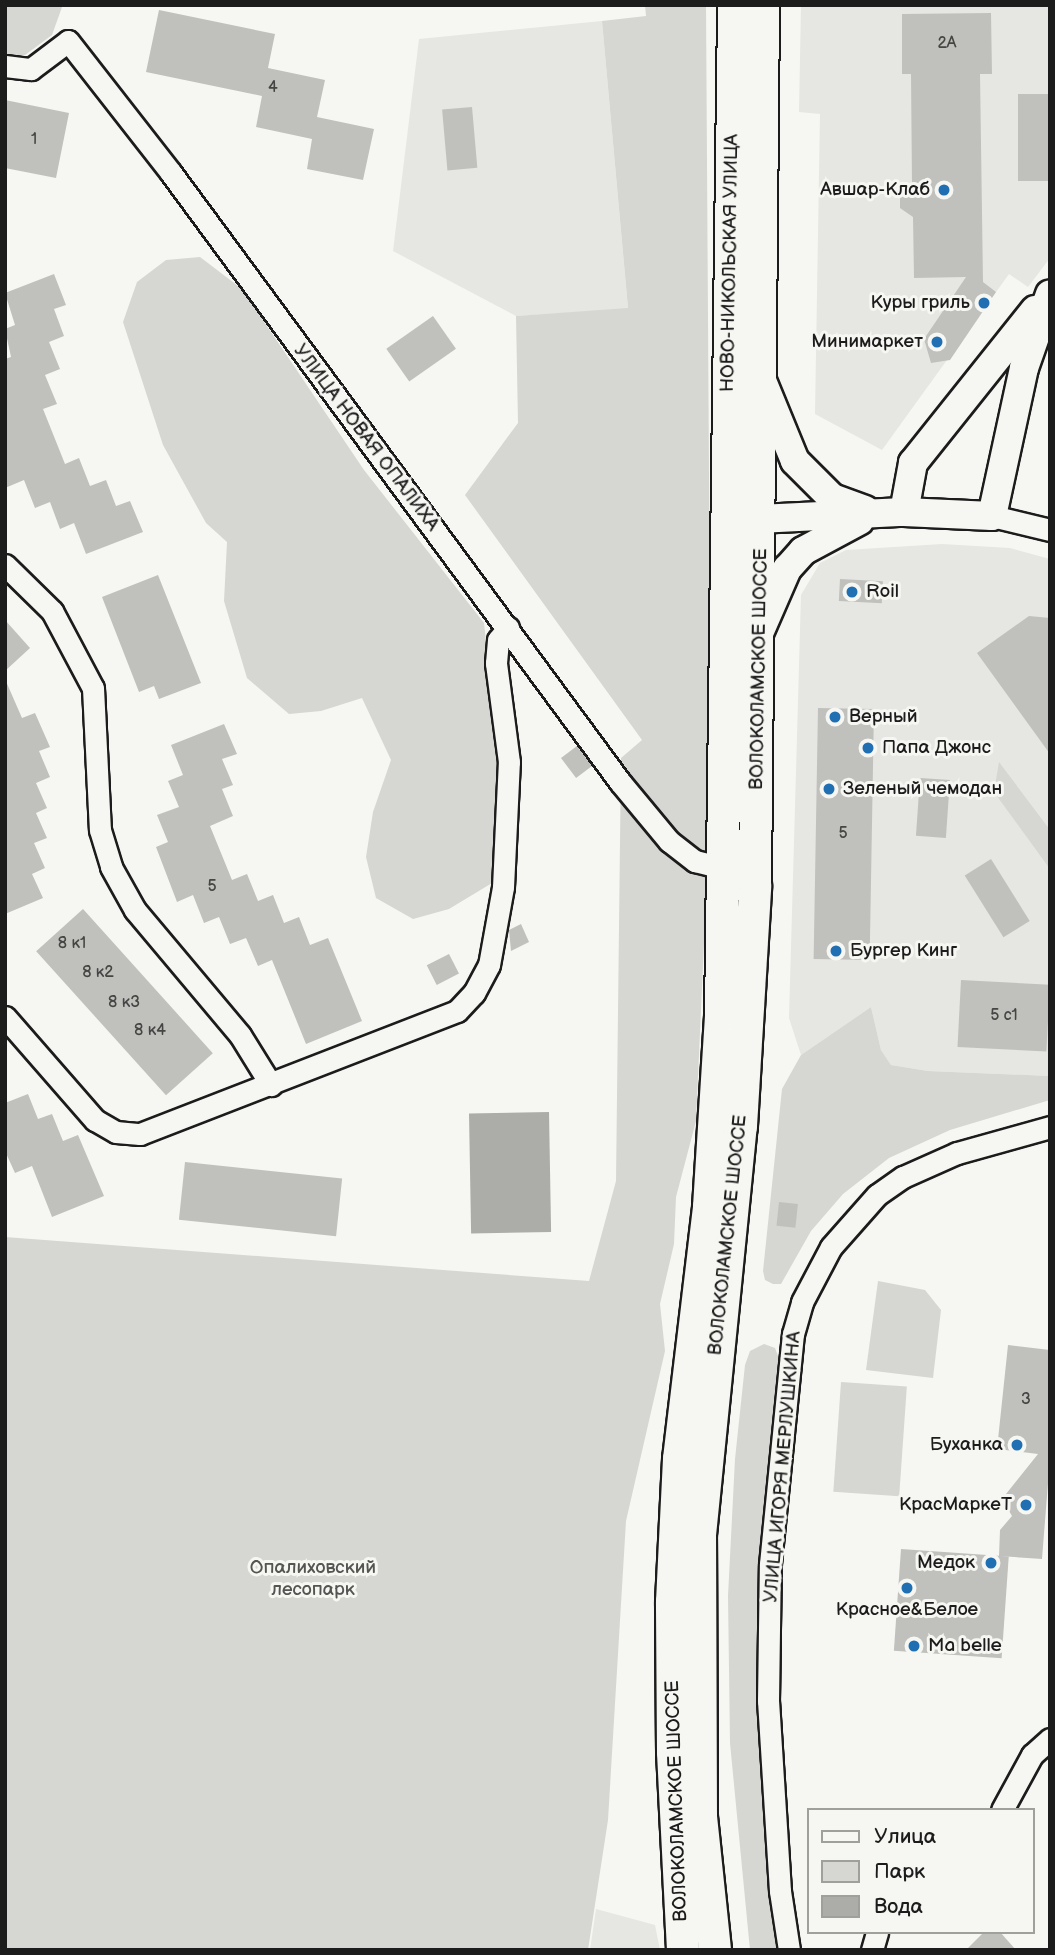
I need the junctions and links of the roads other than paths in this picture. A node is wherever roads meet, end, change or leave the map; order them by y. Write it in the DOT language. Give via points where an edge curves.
graph roads {
  1 [pos="734,5"];
  2 [pos="763,5"];
  3 [pos="5,66"];
  4 [pos="1050,293"];
  5 [pos="762,379"];
  6 [pos="891,513"];
  7 [pos="992,516"];
  8 [pos="761,519"];
  9 [pos="728,520"];
  10 [pos="1050,530"];
  11 [pos="5,565"];
  12 [pos="508,628"];
  13 [pos="759,633"];
  14 [pos="726,869"];
  15 [pos="5,1017"];
  16 [pos="271,1085"];
  17 [pos="1050,1127"];
  18 [pos="1050,1739"];
  19 [pos="1003,1808"];
  20 [pos="683,1950"];
  21 [pos="715,1950"];
  22 [pos="789,1950"];
  1 -- 9 [label="main road, НОВО-НИКОЛЬСКАЯ УЛИЦА"];
  2 -- 5 [label="main road, НОВО-НИКОЛЬСКАЯ УЛИЦА"];
  3 -- 12 [label="street, УЛИЦА НОВАЯ ОПАЛИХА" via="31,69 68,41 134,122"];
  4 -- 6 [label="street" via="913,463"];
  4 -- 7 [label="street" via="1024,368"];
  5 -- 6 [label="street" via="782,438 812,482 832,498"];
  5 -- 8 [label="main road, НОВО-НИКОЛЬСКАЯ УЛИЦА"];
  6 -- 7 [label="street"];
  6 -- 8 [label="street"];
  6 -- 13 [label="street" via="823,537 803,551 787,569"];
  7 -- 10 [label="street"];
  8 -- 9 [label="street"];
  8 -- 13 [label="main road, ВОЛОКОЛАМСКОЕ ШОССЕ"];
  9 -- 14 [label="main road, ВОЛОКОЛАМСКОЕ ШОССЕ"];
  11 -- 16 [label="street" via="51,611 93,688 100,830 111,866 135,910 240,1035"];
  12 -- 14 [label="street, УЛИЦА НОВАЯ ОПАЛИХА" via="669,842 695,860"];
  12 -- 16 [label="street" via="498,640 496,663 509,762 509,835 489,965 457,1011"];
  13 -- 21 [label="main road, ВОЛОКОЛАМСКОЕ ШОССЕ" via="755,887 742,1113 700,1535 701,1816"];
  14 -- 20 [label="main road, ВОЛОКОЛАМСКОЕ ШОССЕ" via="709,1207 675,1534 673,1752"];
  15 -- 16 [label="street" via="95,1120 116,1132 140,1134"];
  17 -- 22 [label="street, УЛИЦА ИГОРЯ МЕРЛУШКИНА" via="957,1153 877,1195 831,1247 802,1302 793,1334 770,1564 768,1701 780,1891"];
  18 -- 19 [label="street" via="1032,1755"];
}
